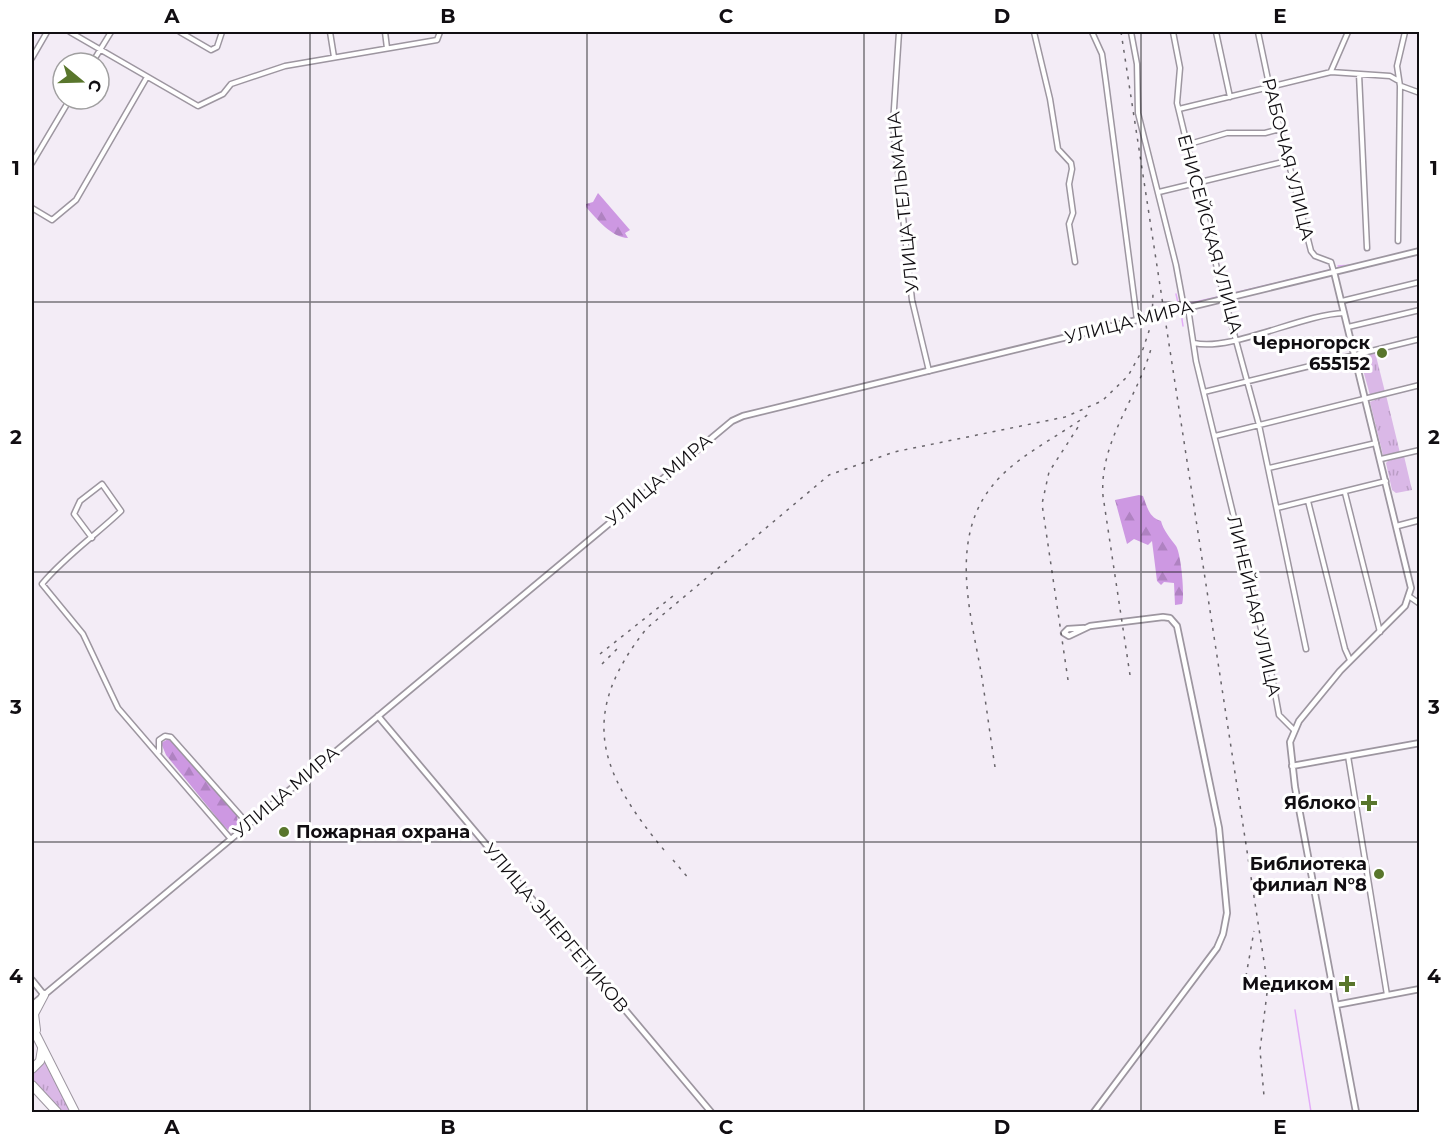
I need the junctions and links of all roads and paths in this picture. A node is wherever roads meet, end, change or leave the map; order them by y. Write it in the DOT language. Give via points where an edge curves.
graph roads {
  1 [pos="47,32"];
  2 [pos="70,32"];
  3 [pos="111,32"];
  4 [pos="180,32"];
  5 [pos="222,32"];
  6 [pos="330,32"];
  7 [pos="385,32"];
  8 [pos="899,32"];
  9 [pos="1034,32"];
  10 [pos="1092,32"];
  11 [pos="1131,32"];
  12 [pos="1173,32"];
  13 [pos="1216,32"];
  14 [pos="1258,32"];
  15 [pos="1348,32"];
  16 [pos="1405,32"];
  17 [pos="440,33"];
  18 [pos="387,48"];
  19 [pos="100,49"];
  20 [pos="334,57"];
  21 [pos="32,58"];
  22 [pos="1336,62"];
  23 [pos="1342,71"];
  24 [pos="1331,72"];
  25 [pos="1359,74"];
  26 [pos="147,77"];
  27 [pos="1397,80"];
  28 [pos="1400,86"];
  29 [pos="1271,87"];
  30 [pos="1419,93"];
  31 [pos="1230,98"];
  32 [pos="1179,109"];
  33 [pos="63,111"];
  34 [pos="1280,129"];
  35 [pos="1186,145"];
  36 [pos="1287,161"];
  37 [pos="32,163"];
  38 [pos="1196,182"];
  39 [pos="1159,192"];
  40 [pos="32,208"];
  41 [pos="1398,241"];
  42 [pos="1367,248"];
  43 [pos="1419,251"];
  44 [pos="1075,262"];
  45 [pos="1335,272"];
  46 [pos="1419,282"];
  47 [pos="1225,298"];
  48 [pos="1342,302"];
  49 [pos="1186,308"];
  50 [pos="1419,310"];
  51 [pos="1345,313"];
  52 [pos="1137,320"];
  53 [pos="1348,327"];
  54 [pos="1237,339"];
  55 [pos="1419,339"];
  56 [pos="1193,344"];
  57 [pos="1355,355"];
  58 [pos="929,371"];
  59 [pos="1248,381"];
  60 [pos="1419,385"];
  61 [pos="1204,392"];
  62 [pos="1366,398"];
  63 [pos="1259,425"];
  64 [pos="1215,436"];
  65 [pos="1377,442"];
  66 [pos="1419,450"];
  67 [pos="1381,459"];
  68 [pos="1269,468"];
  69 [pos="1386,482"];
  70 [pos="1345,493"];
  71 [pos="1308,501"];
  72 [pos="1277,508"];
  73 [pos="1419,520"];
  74 [pos="1397,526"];
  75 [pos="92,538"];
  76 [pos="1410,597"];
  77 [pos="1419,603"];
  78 [pos="1084,628"];
  79 [pos="1380,632"];
  80 [pos="1306,649"];
  81 [pos="1350,660"];
  82 [pos="378,716"];
  83 [pos="1294,730"];
  84 [pos="1419,742"];
  85 [pos="159,752"];
  86 [pos="1348,756"];
  87 [pos="1292,766"];
  88 [pos="248,824"];
  89 [pos="230,838"];
  90 [pos="32,980"];
  91 [pos="1419,989"];
  92 [pos="44,995"];
  93 [pos="1387,995"];
  94 [pos="32,1005"];
  95 [pos="1336,1005"];
  96 [pos="32,1027"];
  97 [pos="37,1037"];
  98 [pos="42,1047"];
  99 [pos="32,1069"];
  100 [pos="32,1085"];
  101 [pos="57,1113"];
  102 [pos="75,1113"];
  103 [pos="711,1113"];
  104 [pos="1094,1113"];
  105 [pos="1356,1113"];
  1 -- 21 [label="street"];
  2 -- 19 [label="street"];
  3 -- 19 [label="street"];
  4 -- 5 [label="street" via="211,50 217,47"];
  6 -- 20 [label="street"];
  7 -- 18 [label="street"];
  8 -- 58 [label="street, УЛИЦА ТЕЛЬМАНА" via="893,124 912,300"];
  9 -- 44 [label="street" via="1058,149 1072,168 1069,184 1073,213 1069,224"];
  10 -- 52 [label="street" via="1103,63"];
  11 -- 39 [label="street, ЛИНЕЙНАЯ УЛИЦА" via="1137,64 1138,113"];
  12 -- 32 [label="street, ЕНИСЕЙСКАЯ УЛИЦА" via="1180,68"];
  13 -- 31 [label="street"];
  14 -- 29 [label="street, РАБОЧАЯ УЛИЦА"];
  15 -- 22 [label="street"];
  16 -- 27 [label="street"];
  17 -- 18 [label="street" via="436,40"];
  18 -- 20 [label="street"];
  19 -- 26 [label="street"];
  20 -- 26 [label="street" via="240,80 203,106"];
  22 -- 23 [label="street"];
  22 -- 24 [label="street"];
  23 -- 24 [label="street"];
  23 -- 25 [label="street"];
  24 -- 29 [label="street"];
  25 -- 27 [label="street"];
  25 -- 42 [label="street"];
  26 -- 40 [label="street" via="76,200 52,220"];
  27 -- 28 [label="street"];
  28 -- 30 [label="street"];
  28 -- 41 [label="street"];
  29 -- 31 [label="street"];
  29 -- 34 [label="street, РАБОЧАЯ УЛИЦА"];
  31 -- 32 [label="street"];
  32 -- 35 [label="street, ЕНИСЕЙСКАЯ УЛИЦА"];
  33 -- 37 [label="street"];
  34 -- 35 [label="street" via="1227,133"];
  34 -- 36 [label="street, РАБОЧАЯ УЛИЦА"];
  35 -- 38 [label="street, ЕНИСЕЙСКАЯ УЛИЦА"];
  36 -- 38 [label="street"];
  36 -- 45 [label="street, РАБОЧАЯ УЛИЦА" via="1311,251 1315,256 1333,260"];
  38 -- 39 [label="street"];
  38 -- 47 [label="street, ЕНИСЕЙСКАЯ УЛИЦА"];
  39 -- 49 [label="street, ЛИНЕЙНАЯ УЛИЦА"];
  43 -- 45 [label="main road, УЛИЦА МИРА"];
  45 -- 47 [label="main road, УЛИЦА МИРА"];
  45 -- 48 [label="main road"];
  46 -- 48 [label="street"];
  47 -- 49 [label="main road, УЛИЦА МИРА"];
  47 -- 54 [label="street, ЕНИСЕЙСКАЯ УЛИЦА"];
  48 -- 51 [label="main road"];
  49 -- 52 [label="main road, УЛИЦА МИРА"];
  49 -- 56 [label="street, ЛИНЕЙНАЯ УЛИЦА"];
  50 -- 53 [label="street"];
  51 -- 53 [label="main road"];
  51 -- 54 [label="street"];
  52 -- 58 [label="main road, УЛИЦА МИРА"];
  53 -- 57 [label="main road"];
  54 -- 56 [label="street"];
  54 -- 59 [label="street, ЕНИСЕЙСКАЯ УЛИЦА"];
  55 -- 57 [label="street"];
  56 -- 61 [label="street, ЛИНЕЙНАЯ УЛИЦА"];
  57 -- 59 [label="street"];
  57 -- 62 [label="main road"];
  58 -- 82 [label="main road, УЛИЦА МИРА" via="743,416 727,424"];
  59 -- 61 [label="street"];
  59 -- 63 [label="street, ЕНИСЕЙСКАЯ УЛИЦА"];
  60 -- 62 [label="street"];
  61 -- 64 [label="street, ЛИНЕЙНАЯ УЛИЦА"];
  62 -- 63 [label="street"];
  62 -- 65 [label="main road"];
  63 -- 64 [label="street"];
  63 -- 68 [label="street, ЕНИСЕЙСКАЯ УЛИЦА"];
  64 -- 83 [label="street, ЛИНЕЙНАЯ УЛИЦА" via="1280,715"];
  65 -- 67 [label="main road"];
  65 -- 68 [label="street"];
  66 -- 67 [label="street"];
  67 -- 69 [label="main road"];
  68 -- 72 [label="street, ЕНИСЕЙСКАЯ УЛИЦА"];
  69 -- 70 [label="street"];
  69 -- 74 [label="main road"];
  70 -- 71 [label="street"];
  70 -- 79 [label="street"];
  71 -- 72 [label="street"];
  71 -- 81 [label="street"];
  72 -- 80 [label="street, ЕНИСЕЙСКАЯ УЛИЦА"];
  73 -- 74 [label="main road"];
  74 -- 76 [label="main road" via="1410,580"];
  75 -- 75 [label="street" via="121,511 102,484 80,501 74,514"];
  75 -- 85 [label="street" via="42,584 83,634 118,708"];
  76 -- 77 [label="street"];
  76 -- 79 [label="main road"];
  78 -- 104 [label="main road" via="1163,617 1177,626 1219,828 1227,907 1217,948"];
  79 -- 81 [label="main road"];
  81 -- 83 [label="main road"];
  82 -- 88 [label="main road, УЛИЦА МИРА"];
  82 -- 103 [label="main road, УЛИЦА ЭНЕРГЕТИКОВ"];
  83 -- 87 [label="main road" via="1290,742"];
  84 -- 86 [label="main road"];
  85 -- 88 [label="street" via="159,740 171,737"];
  85 -- 89 [label="street"];
  86 -- 87 [label="main road"];
  86 -- 93 [label="street"];
  87 -- 95 [label="main road"];
  88 -- 89 [label="main road, УЛИЦА МИРА"];
  89 -- 92 [label="main road, УЛИЦА МИРА"];
  90 -- 92 [label="main road"];
  91 -- 93 [label="main road"];
  92 -- 94 [label="main road, УЛИЦА МИРА"];
  92 -- 97 [label="highway" via="34,1014"];
  93 -- 95 [label="main road"];
  95 -- 105 [label="main road"];
  96 -- 97 [label="highway"];
  97 -- 98 [label="highway"];
  98 -- 99 [label="highway" via="40,1061"];
  98 -- 102 [label="highway"];
  100 -- 101 [label="highway"];
}
